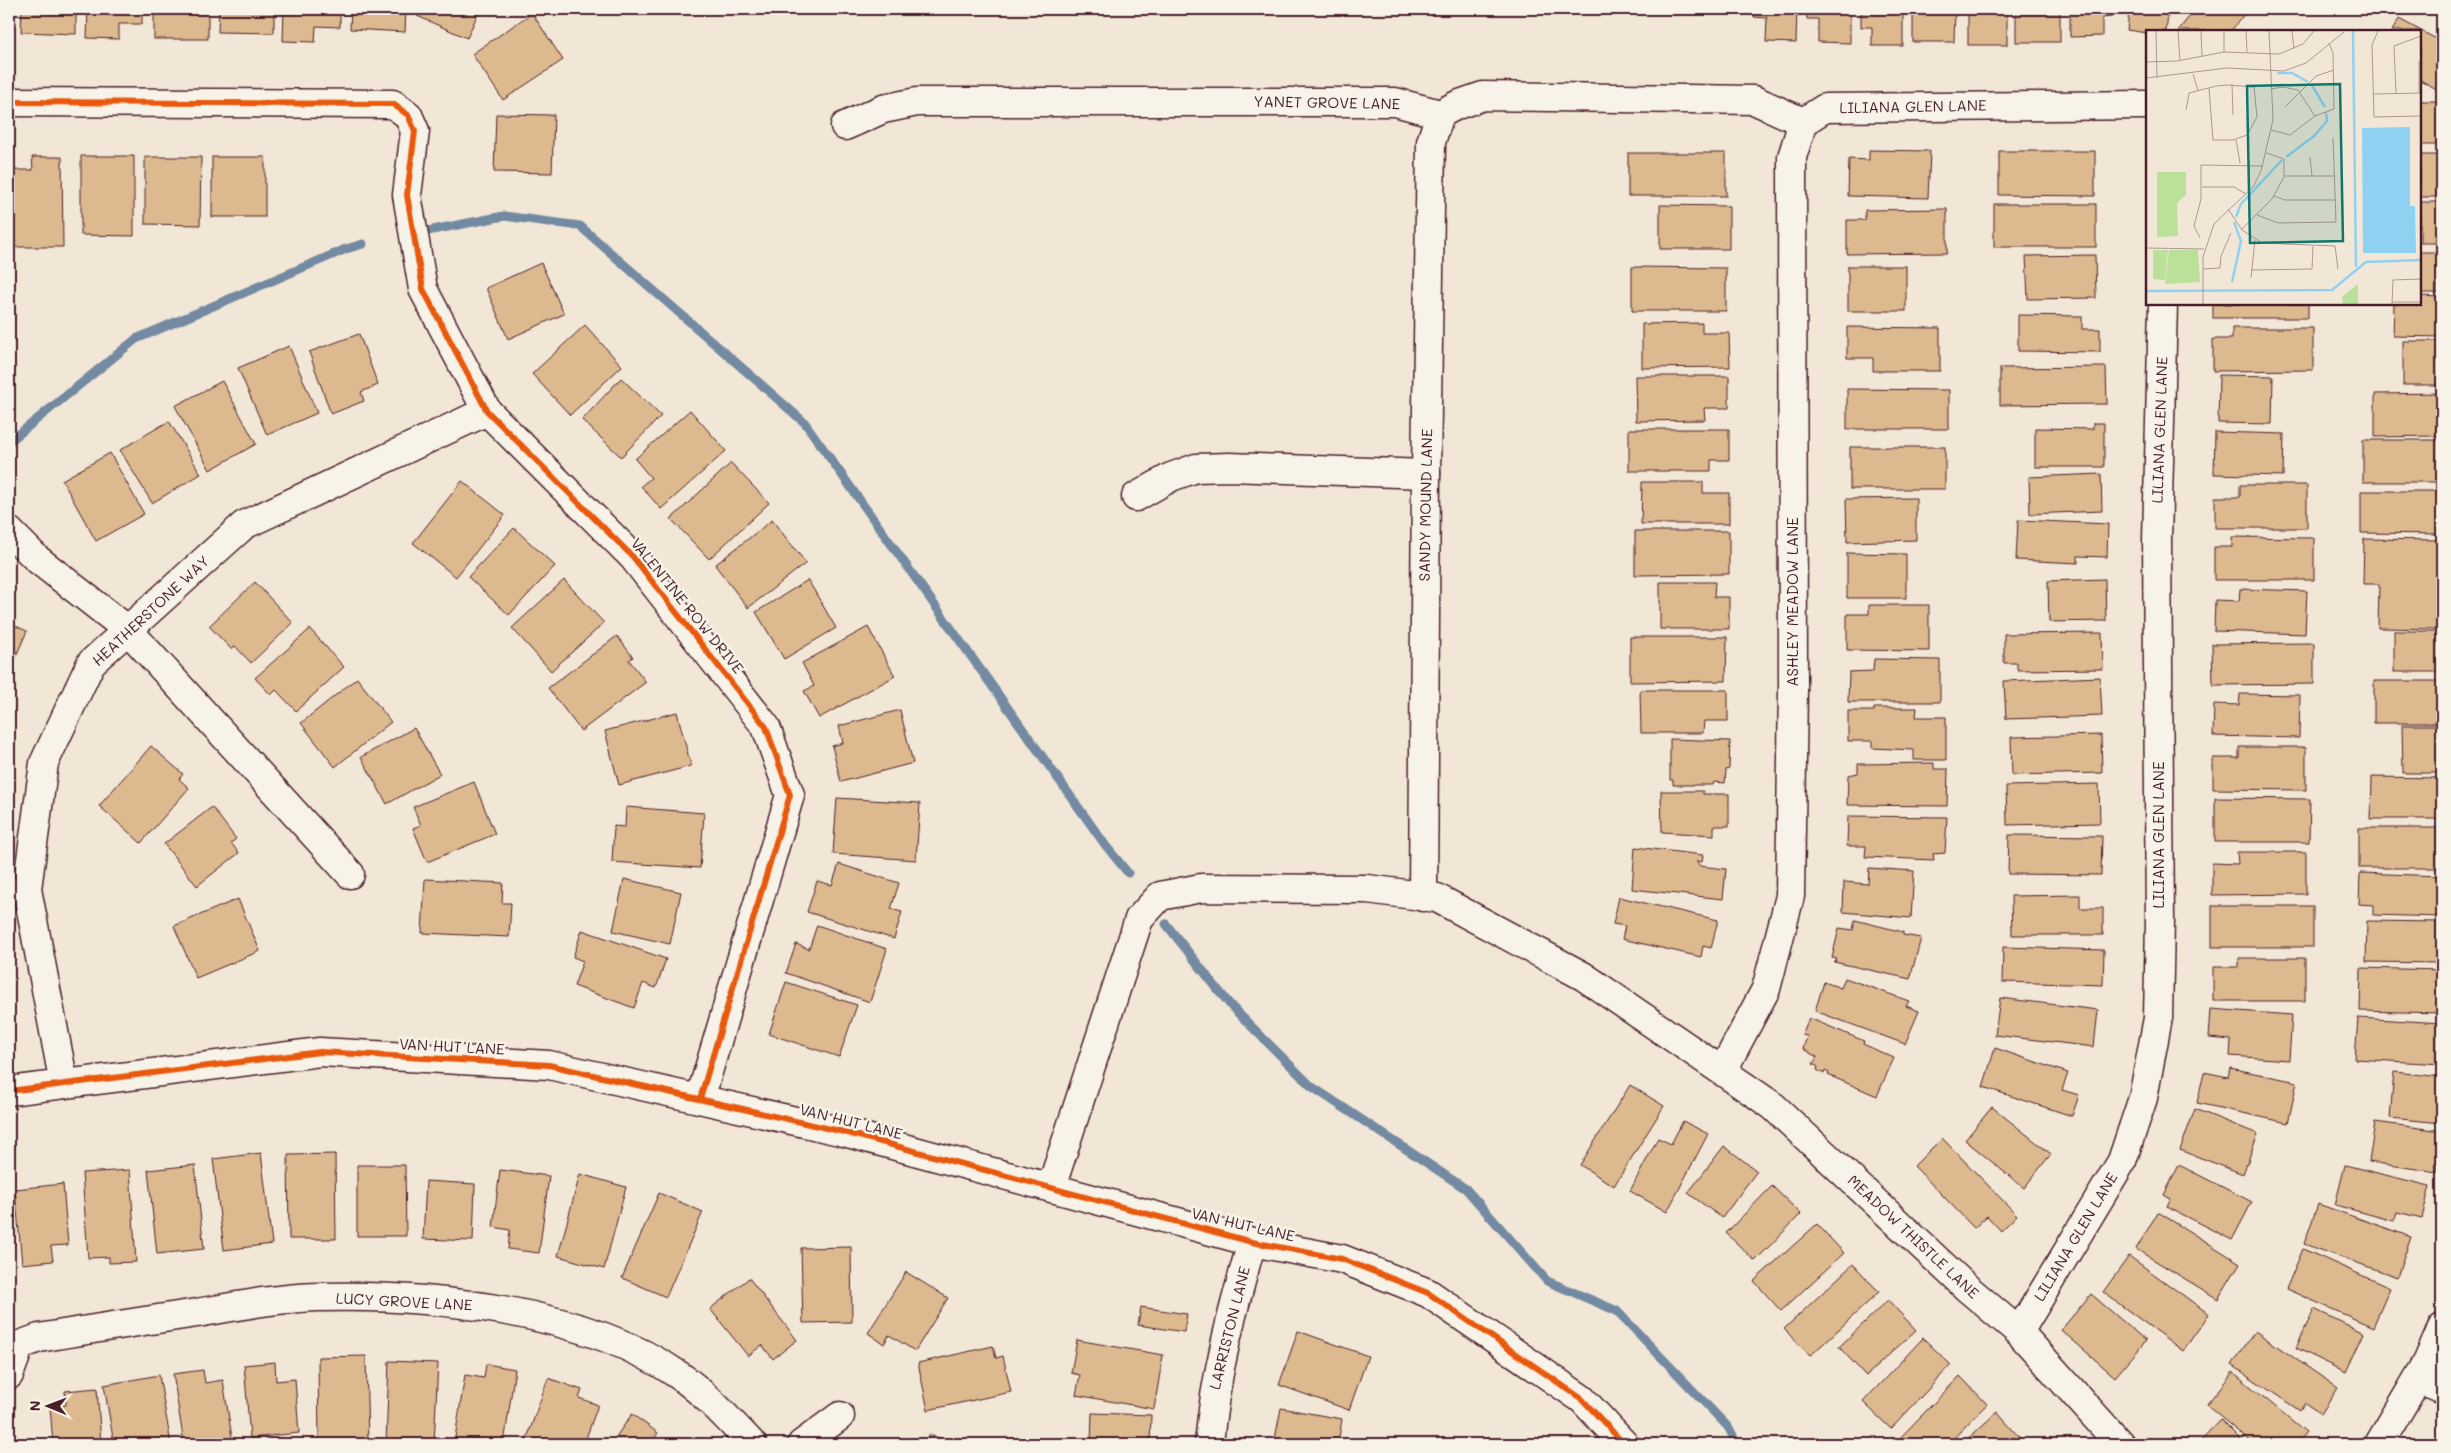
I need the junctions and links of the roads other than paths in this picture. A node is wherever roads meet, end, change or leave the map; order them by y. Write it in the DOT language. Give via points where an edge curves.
graph roads {
  1 [pos="9,102"];
  2 [pos="2146,105"];
  3 [pos="1440,114"];
  4 [pos="1803,122"];
  5 [pos="845,126"];
  6 [pos="2163,305"];
  7 [pos="487,410"];
  8 [pos="1426,474"];
  9 [pos="1136,497"];
  10 [pos="9,531"];
  11 [pos="128,630"];
  12 [pos="350,874"];
  13 [pos="1423,897"];
  14 [pos="1723,1070"];
  15 [pos="64,1084"];
  16 [pos="9,1091"];
  17 [pos="700,1099"];
  18 [pos="1051,1188"];
  19 [pos="1252,1242"];
  20 [pos="2442,1328"];
  21 [pos="2019,1332"];
  22 [pos="9,1375"];
  23 [pos="2430,1384"];
  24 [pos="840,1416"];
  25 [pos="752,1444"];
  26 [pos="802,1444"];
  27 [pos="1208,1444"];
  28 [pos="1624,1444"];
  29 [pos="2120,1444"];
  30 [pos="2379,1444"];
  1 -- 7 [label="street, VALENTINE ROW DRIVE" via="393,104 408,115 415,131 407,196 423,289"];
  2 -- 4 [label="street, LILIANA GLEN LANE" via="1825,108"];
  3 -- 4 [label="street" via="1483,96 1754,100"];
  3 -- 5 [label="street, YANET GROVE LANE" via="1396,102 918,102 883,109"];
  3 -- 8 [label="street, SANDY MOUND LANE" via="1431,142"];
  4 -- 14 [label="street, ASHLEY MEADOW LANE" via="1792,157 1790,896 1766,989"];
  6 -- 21 [label="street, LILIANA GLEN LANE" via="2157,540 2158,1018 2143,1098 2122,1162"];
  7 -- 11 [label="street, HEATHERSTONE WAY" via="244,525"];
  7 -- 17 [label="street, VALENTINE ROW DRIVE" via="634,557 766,727 790,795"];
  8 -- 9 [label="street" via="1196,468 1171,477"];
  8 -- 13 [label="street, SANDY MOUND LANE"];
  10 -- 11 [label="street" via="37,559"];
  11 -- 12 [label="street"];
  11 -- 15 [label="street, HEATHERSTONE WAY" via="91,663 44,762 27,889"];
  13 -- 14 [label="street, MEADOW THISTLE LANE" via="1437,898 1584,976"];
  13 -- 18 [label="street, MEADOW THISTLE LANE" via="1368,889 1211,888 1160,896 1139,919"];
  14 -- 21 [label="street, MEADOW THISTLE LANE" via="1773,1106 1966,1288"];
  15 -- 16 [label="street, VAN HUT LANE"];
  15 -- 17 [label="street, VAN HUT LANE" via="320,1052 549,1065"];
  17 -- 18 [label="street, VAN HUT LANE" via="844,1132"];
  18 -- 19 [label="street, VAN HUT LANE"];
  19 -- 27 [label="street, LARRISTON LANE" via="1226,1333"];
  19 -- 28 [label="street, VAN HUT LANE" via="1342,1259 1428,1292 1582,1399"];
  20 -- 23 [label="street"];
  21 -- 29 [label="street, MEADOW THISTLE LANE"];
  22 -- 25 [label="street, LUCY GROVE LANE" via="20,1345 39,1338 264,1302 317,1297 496,1308 566,1325 638,1352 680,1377 717,1408"];
  23 -- 30 [label="street"];
  24 -- 26 [label="street"];
}
